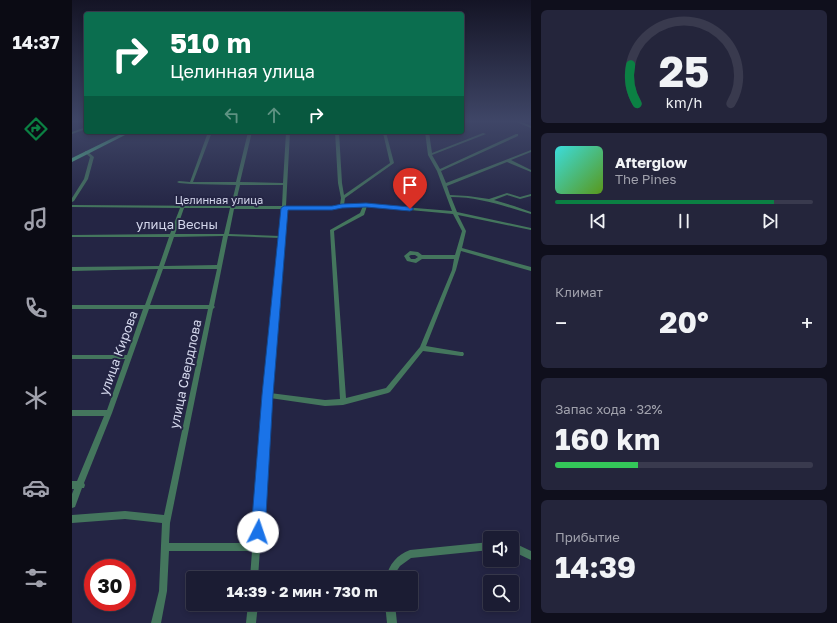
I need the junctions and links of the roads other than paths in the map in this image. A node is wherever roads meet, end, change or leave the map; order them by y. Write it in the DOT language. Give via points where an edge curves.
graph roads {
  1 [pos="90,150"];
  2 [pos="203,150"];
  3 [pos="246,150"];
  4 [pos="287,150"];
  5 [pos="338,150"];
  6 [pos="389,150"];
  7 [pos="429,150"];
  8 [pos="443,150"];
  9 [pos="484,150"];
  10 [pos="531,151"];
  11 [pos="86,152"];
  12 [pos="430,155"];
  13 [pos="72,160"];
  14 [pos="507,160"];
  15 [pos="439,171"];
  16 [pos="531,171"];
  17 [pos="179,182"];
  18 [pos="191,183"];
  19 [pos="238,183"];
  20 [pos="285,184"];
  21 [pos="445,185"];
  22 [pos="531,195"];
  23 [pos="448,196"];
  24 [pos="344,198"];
  25 [pos="72,201"];
  26 [pos="488,201"];
  27 [pos="366,205"];
  28 [pos="72,206"];
  29 [pos="342,206"];
  30 [pos="182,208"];
  31 [pos="284,208"];
  32 [pos="233,209"];
  33 [pos="455,213"];
  34 [pos="531,213"];
  35 [pos="531,229"];
  36 [pos="174,235"];
  37 [pos="226,235"];
  38 [pos="72,236"];
  39 [pos="282,237"];
  40 [pos="459,249"];
  41 [pos="422,257"];
  42 [pos="457,257"];
  43 [pos="219,267"];
  44 [pos="72,269"];
  45 [pos="160,269"];
  46 [pos="531,269"];
  47 [pos="72,307"];
  48 [pos="146,307"];
  49 [pos="212,307"];
  50 [pos="422,348"];
  51 [pos="461,354"];
  52 [pos="72,356"];
  53 [pos="128,357"];
  54 [pos="267,395"];
  55 [pos="343,402"];
  56 [pos="72,413"];
  57 [pos="109,413"];
  58 [pos="72,485"];
  59 [pos="81,485"];
  60 [pos="72,504"];
  61 [pos="72,519"];
  62 [pos="167,519"];
  63 [pos="166,547"];
  64 [pos="257,547"];
  65 [pos="483,547"];
  66 [pos="519,550"];
  67 [pos="531,556"];
  68 [pos="255,571"];
  69 [pos="391,571"];
  70 [pos="252,611"];
  71 [pos="391,611"];
  72 [pos="156,623"];
  73 [pos="251,623"];
  74 [pos="392,623"];
  1 -- 11 [label="main road"];
  2 -- 18 [label="street"];
  3 -- 19 [label="street, улица Свердлова"];
  4 -- 20 [label="street"];
  5 -- 24 [label="street" via="340,183"];
  6 -- 24 [label="street" via="392,163"];
  7 -- 12 [label="street"];
  8 -- 12 [label="street"];
  9 -- 15 [label="street"];
  10 -- 14 [label="street"];
  11 -- 13 [label="main road"];
  11 -- 25 [label="street" via="92,158 86,179"];
  12 -- 15 [label="street"];
  14 -- 16 [label="street"];
  14 -- 21 [label="street"];
  15 -- 21 [label="street"];
  17 -- 18 [label="street"];
  18 -- 19 [label="street"];
  19 -- 20 [label="street"];
  19 -- 32 [label="street, улица Свердлова"];
  20 -- 31 [label="street"];
  21 -- 23 [label="street"];
  22 -- 26 [label="street" via="520,198 506,194"];
  23 -- 26 [label="street" via="458,195"];
  23 -- 33 [label="street"];
  24 -- 29 [label="street"];
  26 -- 34 [label="street" via="510,205"];
  27 -- 29 [label="street, Целинная улица"];
  27 -- 33 [label="street, Целинная улица"];
  27 -- 55 [label="street" via="362,214 332,230"];
  28 -- 30 [label="street, Целинная улица"];
  29 -- 31 [label="street, Целинная улица"];
  30 -- 32 [label="street, Целинная улица"];
  30 -- 36 [label="street, улица Кирова"];
  31 -- 32 [label="street, Целинная улица"];
  31 -- 39 [label="street"];
  32 -- 37 [label="street, улица Свердлова"];
  33 -- 35 [label="street, Целинная улица"];
  33 -- 40 [label="street" via="464,231"];
  36 -- 37 [label="street, улица Весны"];
  36 -- 38 [label="street, улица Весны"];
  36 -- 45 [label="street, улица Кирова"];
  37 -- 39 [label="street, улица Весны"];
  37 -- 43 [label="street, улица Свердлова"];
  39 -- 54 [label="street"];
  40 -- 42 [label="street"];
  40 -- 46 [label="street"];
  41 -- 42 [label="street"];
  42 -- 50 [label="street"];
  43 -- 45 [label="street"];
  43 -- 49 [label="street, улица Свердлова"];
  44 -- 45 [label="street"];
  45 -- 48 [label="street, улица Кирова"];
  47 -- 48 [label="street"];
  48 -- 49 [label="street"];
  48 -- 53 [label="street, улица Кирова"];
  49 -- 62 [label="street, улица Свердлова"];
  50 -- 51 [label="street"];
  50 -- 55 [label="street" via="388,390"];
  52 -- 53 [label="street"];
  53 -- 57 [label="street, улица Кирова"];
  54 -- 55 [label="street" via="325,403"];
  54 -- 64 [label="street"];
  56 -- 57 [label="street"];
  57 -- 59 [label="street, улица Кирова"];
  58 -- 59 [label="street"];
  59 -- 60 [label="street, улица Кирова"];
  61 -- 62 [label="street" via="125,515"];
  62 -- 63 [label="street, улица Свердлова"];
  63 -- 64 [label="street"];
  63 -- 72 [label="street, улица Свердлова" via="163,591"];
  64 -- 68 [label="street"];
  65 -- 69 [label="street" via="410,554 398,560"];
  66 -- 67 [label="street"];
  70 -- 73 [label="street"];
  71 -- 74 [label="street"];
}
